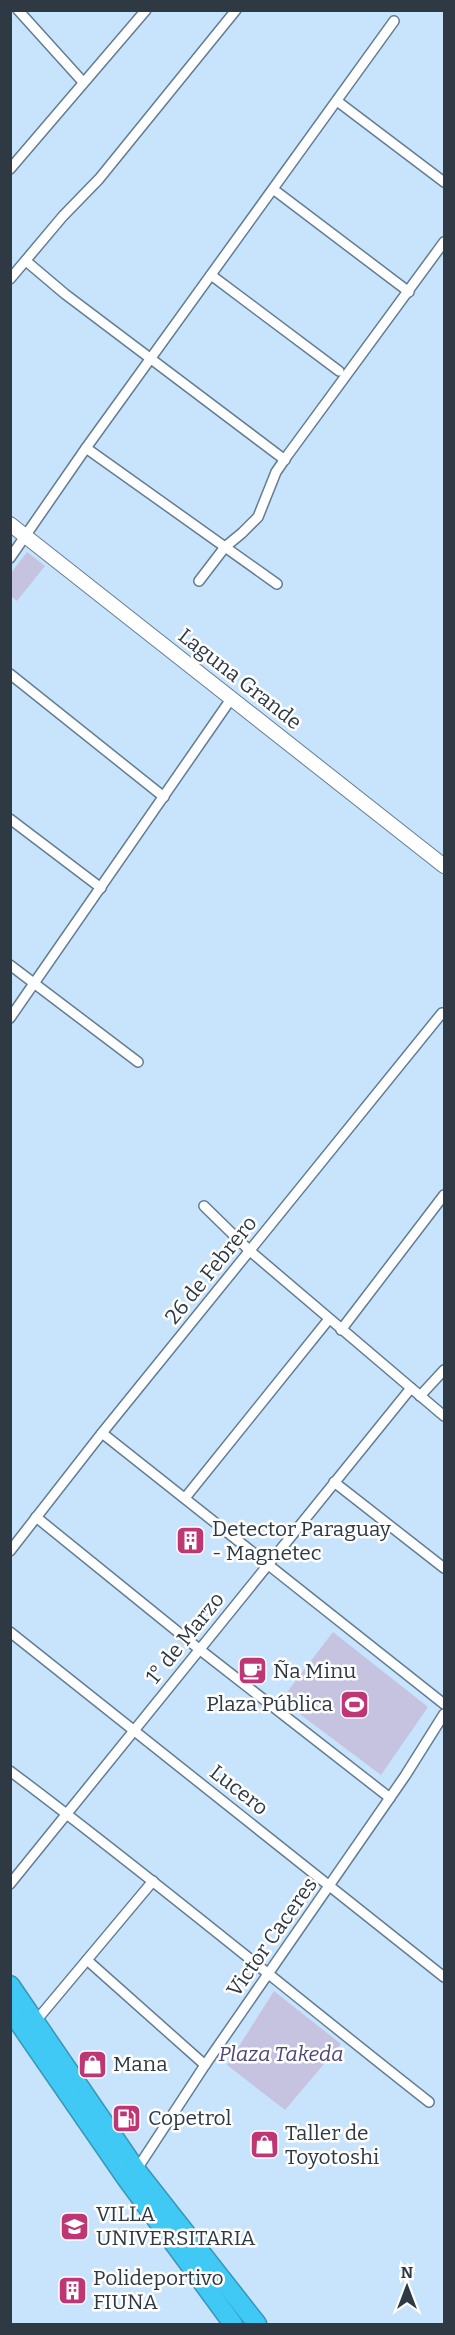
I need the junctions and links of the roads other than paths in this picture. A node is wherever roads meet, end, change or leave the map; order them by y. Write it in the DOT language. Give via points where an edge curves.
graph roads {
  1 [pos="18,10"];
  2 [pos="146,10"];
  3 [pos="236,10"];
  4 [pos="394,21"];
  5 [pos="83,82"];
  6 [pos="337,101"];
  7 [pos="10,169"];
  8 [pos="444,182"];
  9 [pos="273,189"];
  10 [pos="444,242"];
  11 [pos="26,261"];
  12 [pos="211,275"];
  13 [pos="10,279"];
  14 [pos="409,292"];
  15 [pos="151,360"];
  16 [pos="339,371"];
  17 [pos="86,448"];
  18 [pos="285,460"];
  19 [pos="10,524"];
  20 [pos="25,536"];
  21 [pos="225,547"];
  22 [pos="10,558"];
  23 [pos="199,581"];
  24 [pos="277,584"];
  25 [pos="10,674"];
  26 [pos="231,699"];
  27 [pos="164,797"];
  28 [pos="10,819"];
  29 [pos="444,866"];
  30 [pos="101,888"];
  31 [pos="10,965"];
  32 [pos="36,984"];
  33 [pos="442,1012"];
  34 [pos="10,1018"];
  35 [pos="138,1062"];
  36 [pos="444,1195"];
  37 [pos="204,1206"];
  38 [pos="250,1251"];
  39 [pos="329,1319"];
  40 [pos="341,1330"];
  41 [pos="444,1370"];
  42 [pos="411,1388"];
  43 [pos="420,1395"];
  44 [pos="444,1416"];
  45 [pos="102,1433"];
  46 [pos="334,1482"];
  47 [pos="185,1498"];
  48 [pos="36,1516"];
  49 [pos="10,1551"];
  50 [pos="268,1564"];
  51 [pos="444,1568"];
  52 [pos="10,1632"];
  53 [pos="199,1649"];
  54 [pos="444,1704"];
  55 [pos="444,1714"];
  56 [pos="134,1730"];
  57 [pos="10,1771"];
  58 [pos="390,1798"];
  59 [pos="68,1814"];
  60 [pos="153,1881"];
  61 [pos="10,1884"];
  62 [pos="330,1885"];
  63 [pos="87,1960"];
  64 [pos="268,1976"];
  65 [pos="444,1977"];
  66 [pos="10,1985"];
  67 [pos="10,2010"];
  68 [pos="35,2022"];
  69 [pos="205,2065"];
  70 [pos="429,2102"];
  71 [pos="131,2174"];
  72 [pos="234,2325"];
  73 [pos="257,2325"];
  1 -- 5 [label="street"];
  2 -- 5 [label="street"];
  3 -- 11 [label="street"];
  4 -- 6 [label="street"];
  5 -- 7 [label="street"];
  6 -- 8 [label="street"];
  6 -- 9 [label="street"];
  9 -- 12 [label="street"];
  9 -- 14 [label="street"];
  10 -- 14 [label="street"];
  11 -- 13 [label="street"];
  11 -- 15 [label="street"];
  12 -- 15 [label="street"];
  12 -- 16 [label="street"];
  14 -- 18 [label="street"];
  15 -- 17 [label="street"];
  15 -- 18 [label="street"];
  17 -- 20 [label="street"];
  17 -- 21 [label="street"];
  18 -- 21 [label="street" via="258,516"];
  19 -- 20 [label="main road, Laguna Grande"];
  20 -- 22 [label="street"];
  20 -- 26 [label="main road, Laguna Grande"];
  21 -- 23 [label="street"];
  21 -- 24 [label="street"];
  25 -- 27 [label="street"];
  26 -- 27 [label="street"];
  26 -- 29 [label="main road, Laguna Grande"];
  27 -- 30 [label="street"];
  28 -- 30 [label="street"];
  30 -- 32 [label="street"];
  31 -- 32 [label="street"];
  32 -- 34 [label="street"];
  32 -- 35 [label="street"];
  33 -- 38 [label="street, 26 de Febrero"];
  36 -- 40 [label="street"];
  37 -- 38 [label="street"];
  38 -- 39 [label="street"];
  38 -- 45 [label="street, 26 de Febrero"];
  39 -- 40 [label="street"];
  39 -- 47 [label="street"];
  40 -- 42 [label="street"];
  41 -- 43 [label="street"];
  42 -- 43 [label="street"];
  42 -- 46 [label="street, 1° de Marzo"];
  43 -- 44 [label="street"];
  45 -- 47 [label="street"];
  45 -- 48 [label="street, 26 de Febrero"];
  46 -- 50 [label="street, 1° de Marzo"];
  46 -- 51 [label="street"];
  47 -- 50 [label="street"];
  48 -- 49 [label="street, 26 de Febrero"];
  48 -- 53 [label="street"];
  50 -- 53 [label="street, 1° de Marzo"];
  50 -- 54 [label="street"];
  52 -- 56 [label="street, Lucero"];
  53 -- 56 [label="street, 1° de Marzo"];
  53 -- 58 [label="street"];
  55 -- 58 [label="street, Victor Caceres"];
  56 -- 59 [label="street, 1° de Marzo"];
  56 -- 62 [label="street, Lucero"];
  57 -- 59 [label="street"];
  58 -- 62 [label="street, Victor Caceres"];
  59 -- 60 [label="street"];
  59 -- 61 [label="street, 1° de Marzo"];
  60 -- 63 [label="street"];
  60 -- 64 [label="street"];
  62 -- 64 [label="street, Victor Caceres"];
  62 -- 65 [label="street, Lucero"];
  63 -- 68 [label="street"];
  63 -- 69 [label="street"];
  64 -- 69 [label="street, Victor Caceres"];
  64 -- 70 [label="street"];
  66 -- 68 [label="highway"];
  67 -- 71 [label="highway"];
  68 -- 71 [label="highway"];
  69 -- 71 [label="street, Victor Caceres"];
  71 -- 72 [label="highway"];
  71 -- 73 [label="highway"];
}
